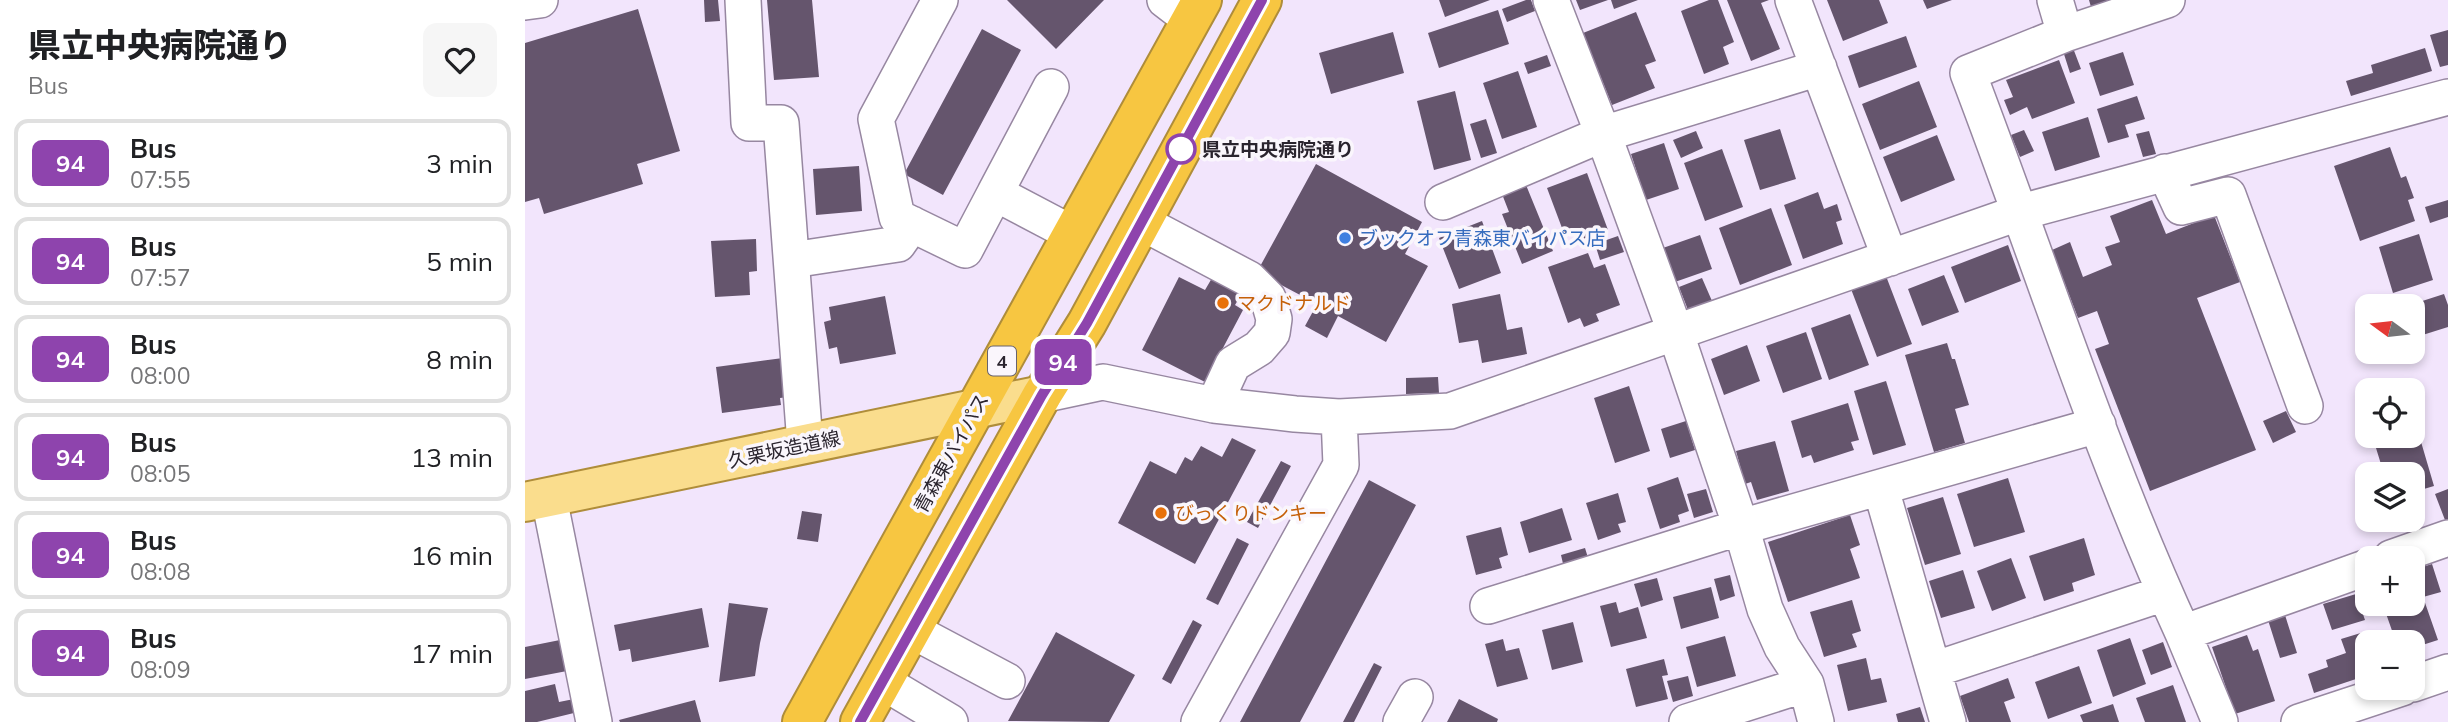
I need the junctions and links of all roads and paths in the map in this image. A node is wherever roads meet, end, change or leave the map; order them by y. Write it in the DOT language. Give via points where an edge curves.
graph roads {
  1 [pos="540,0"];
  2 [pos="743,0"];
  3 [pos="940,0"];
  4 [pos="1262,0"];
  5 [pos="1551,0"];
  6 [pos="1793,0"];
  7 [pos="2055,0"];
  8 [pos="2167,0"];
  9 [pos="525,2"];
  10 [pos="1186,7"];
  11 [pos="2065,34"];
  12 [pos="1819,68"];
  13 [pos="1051,87"];
  14 [pos="2447,102"];
  15 [pos="1604,134"];
  16 [pos="2165,172"];
  17 [pos="995,193"];
  18 [pos="1443,202"];
  19 [pos="2021,212"];
  20 [pos="1141,222"];
  21 [pos="912,224"];
  22 [pos="1073,234"];
  23 [pos="1890,258"];
  24 [pos="792,260"];
  25 [pos="1675,331"];
  26 [pos="1042,395"];
  27 [pos="1214,405"];
  28 [pos="2305,406"];
  29 [pos="976,409"];
  30 [pos="1339,417"];
  31 [pos="2098,425"];
  32 [pos="805,444"];
  33 [pos="1881,489"];
  34 [pos="537,500"];
  35 [pos="1741,527"];
  36 [pos="2448,538"];
  37 [pos="2425,546"];
  38 [pos="2355,572"];
  39 [pos="2165,593"];
  40 [pos="1488,606"];
  41 [pos="911,630"];
  42 [pos="2183,633"];
  43 [pos="1933,670"];
  44 [pos="2448,672"];
  45 [pos="2425,680"];
  46 [pos="1007,681"];
  47 [pos="883,682"];
  48 [pos="1806,684"];
  49 [pos="2366,700"];
  50 [pos="594,722"];
  51 [pos="802,722"];
  52 [pos="860,722"];
  53 [pos="950,722"];
  54 [pos="1199,722"];
  55 [pos="1687,722"];
  56 [pos="1816,722"];
  57 [pos="1948,722"];
  58 [pos="2220,722"];
  59 [pos="2299,722"];
  1 -- 9 [label="street"];
  2 -- 24 [label="street" via="749,123 781,122"];
  3 -- 21 [label="street" via="876,119 897,216"];
  4 -- 20 [label="highway"];
  5 -- 15 [label="street"];
  6 -- 12 [label="street"];
  7 -- 11 [label="street"];
  8 -- 11 [label="street"];
  10 -- 22 [label="highway, 青森東バイパス / 4"];
  11 -- 19 [label="street" via="1968,73"];
  12 -- 15 [label="street"];
  12 -- 23 [label="street"];
  13 -- 17 [label="street"];
  14 -- 16 [label="street"];
  15 -- 18 [label="street"];
  15 -- 25 [label="street"];
  16 -- 19 [label="street"];
  16 -- 28 [label="street" via="2182,207 2228,195"];
  17 -- 21 [label="street" via="965,250"];
  17 -- 22 [label="street"];
  19 -- 23 [label="street"];
  19 -- 31 [label="street"];
  20 -- 26 [label="highway"];
  20 -- 27 [label="street" via="1249,279 1268,298 1274,319 1272,332 1259,348 1233,364"];
  21 -- 24 [label="street" via="898,244"];
  22 -- 29 [label="highway, 青森東バイパス / 4"];
  23 -- 25 [label="street"];
  24 -- 32 [label="street"];
  25 -- 30 [label="street" via="1450,411"];
  25 -- 35 [label="street"];
  26 -- 27 [label="street" via="1103,382"];
  26 -- 29 [label="main road, 久栗坂造道線"];
  26 -- 41 [label="highway"];
  27 -- 30 [label="street"];
  29 -- 32 [label="main road, 久栗坂造道線"];
  29 -- 51 [label="highway, 青森東バイパス / 4"];
  30 -- 54 [label="street" via="1341,465"];
  31 -- 33 [label="street"];
  31 -- 39 [label="street"];
  32 -- 34 [label="main road, 久栗坂造道線"];
  33 -- 35 [label="street"];
  33 -- 43 [label="street"];
  34 -- 50 [label="street"];
  35 -- 40 [label="street"];
  35 -- 48 [label="street" via="1765,609"];
  36 -- 37 [label="street"];
  38 -- 42 [label="street"];
  39 -- 42 [label="street"];
  39 -- 43 [label="street"];
  41 -- 46 [label="street"];
  41 -- 47 [label="highway"];
  42 -- 58 [label="street"];
  43 -- 57 [label="street"];
  44 -- 45 [label="street"];
  47 -- 52 [label="highway"];
  47 -- 53 [label="street"];
  48 -- 55 [label="street"];
  48 -- 56 [label="street"];
  49 -- 59 [label="street"];
}
